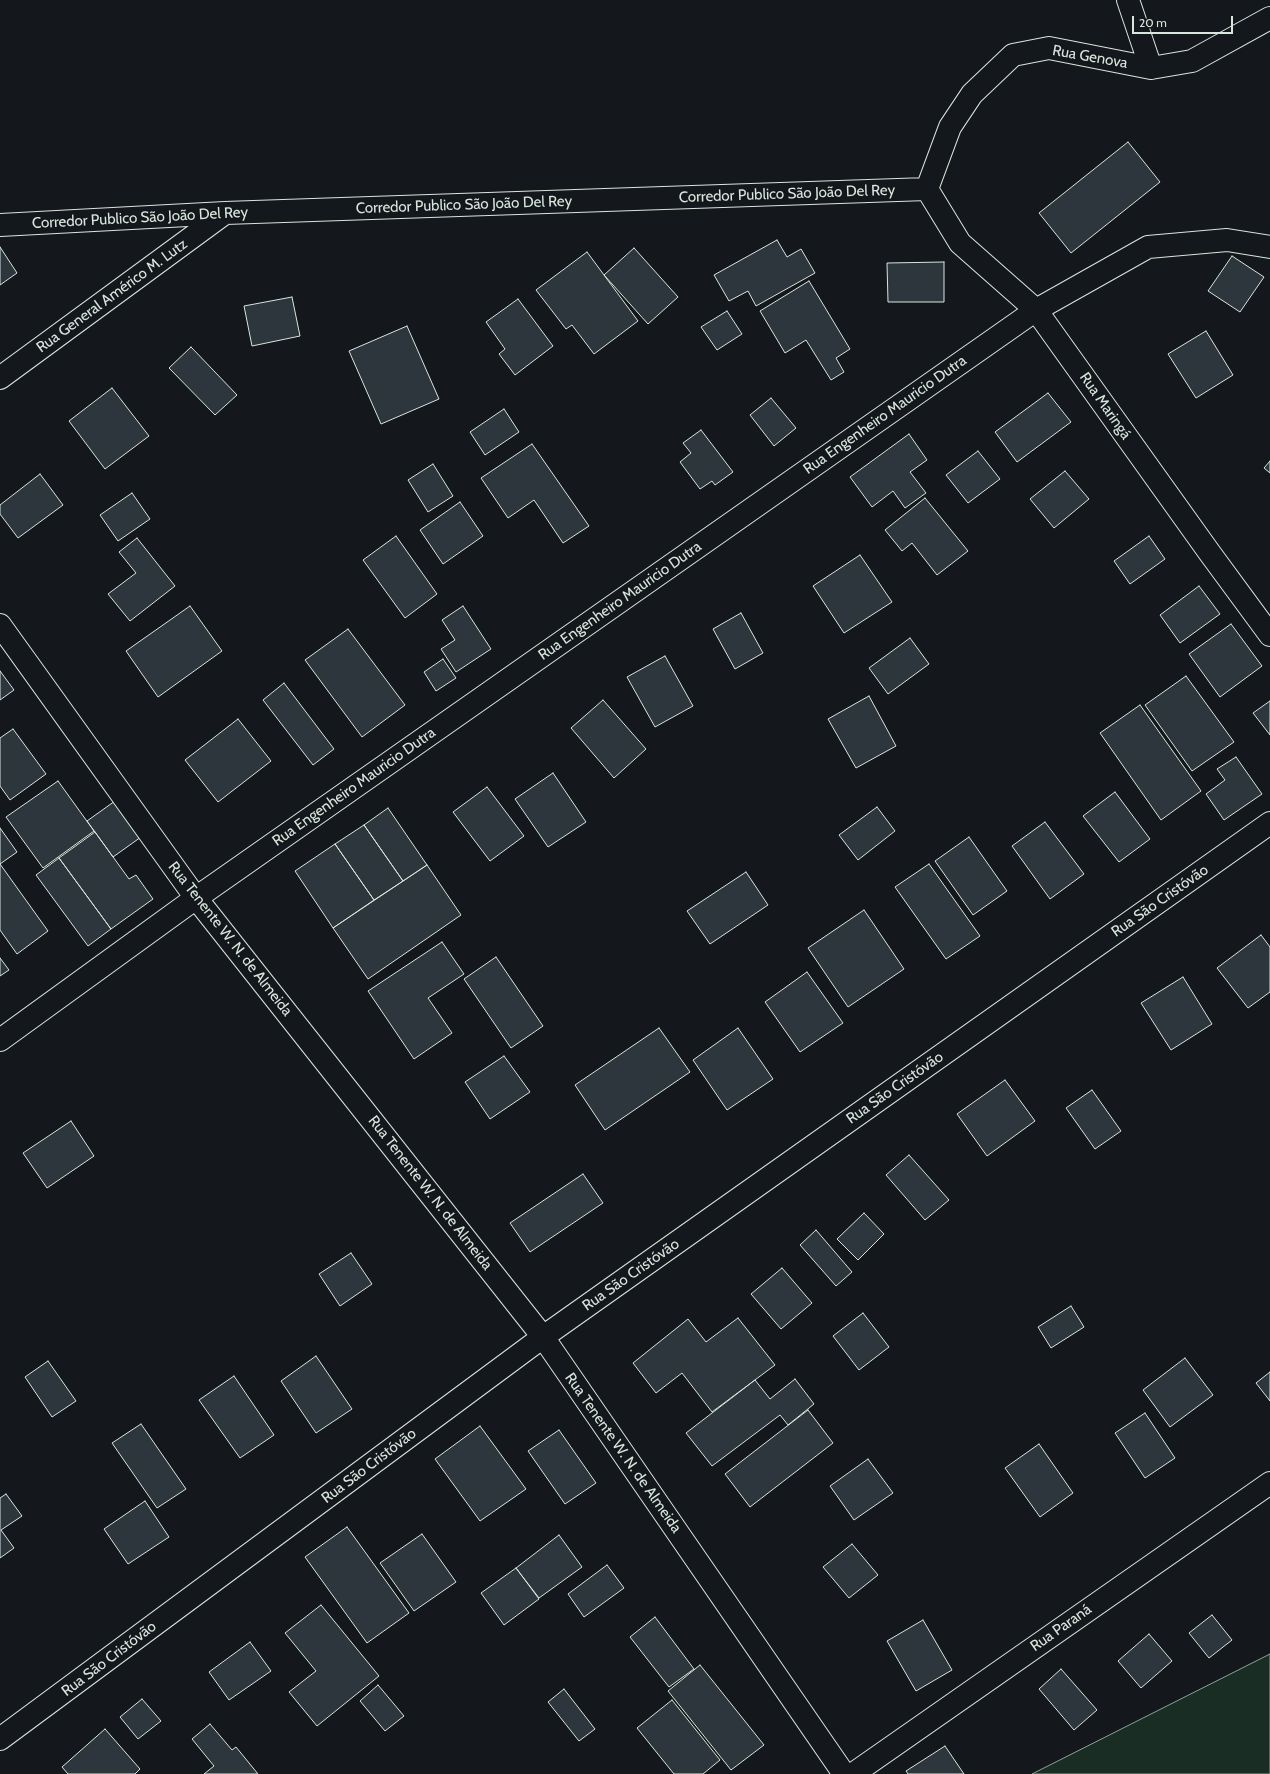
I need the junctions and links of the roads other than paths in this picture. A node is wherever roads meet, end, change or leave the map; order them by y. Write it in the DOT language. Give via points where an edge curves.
graph roads {
  1 [pos="1128,0"];
  2 [pos="1270,18"];
  3 [pos="1151,68"];
  4 [pos="927,189"];
  5 [pos="225,213"];
  6 [pos="0,225"];
  7 [pos="1270,247"];
  8 [pos="1036,310"];
  9 [pos="0,378"];
  10 [pos="0,624"];
  11 [pos="1270,635"];
  12 [pos="1270,823"];
  13 [pos="196,898"];
  14 [pos="0,1040"];
  15 [pos="543,1337"];
  16 [pos="1270,1483"];
  17 [pos="0,1739"];
  18 [pos="844,1774"];
  19 [pos="853,1774"];
  1 -- 3 [label="street"];
  2 -- 3 [label="street, Rua Genova" via="1192,61"];
  3 -- 4 [label="street, Rua Genova" via="1049,48 1013,55 972,94 950,127"];
  4 -- 5 [label="street, Corredor Publico São João Del Rey"];
  4 -- 8 [label="street, Rua Maringá" via="960,243"];
  5 -- 6 [label="street, Corredor Publico São João Del Rey"];
  5 -- 9 [label="street, Rua General Américo M. Lutz"];
  7 -- 8 [label="street, Rua Engenheiro Mauricio Dutra" via="1227,240 1148,247"];
  8 -- 11 [label="street, Rua Maringá"];
  8 -- 13 [label="street, Rua Engenheiro Mauricio Dutra"];
  10 -- 13 [label="street, Rua Tenente W. N. de Almeida"];
  12 -- 15 [label="street, Rua São Cristóvão"];
  13 -- 14 [label="street, Rua Engenheiro Mauricio Dutra"];
  13 -- 15 [label="street, Rua Tenente W. N. de Almeida"];
  15 -- 17 [label="street, Rua São Cristóvão"];
  15 -- 18 [label="street, Rua Tenente W. N. de Almeida"];
  16 -- 19 [label="street, Rua Paraná"];
}
